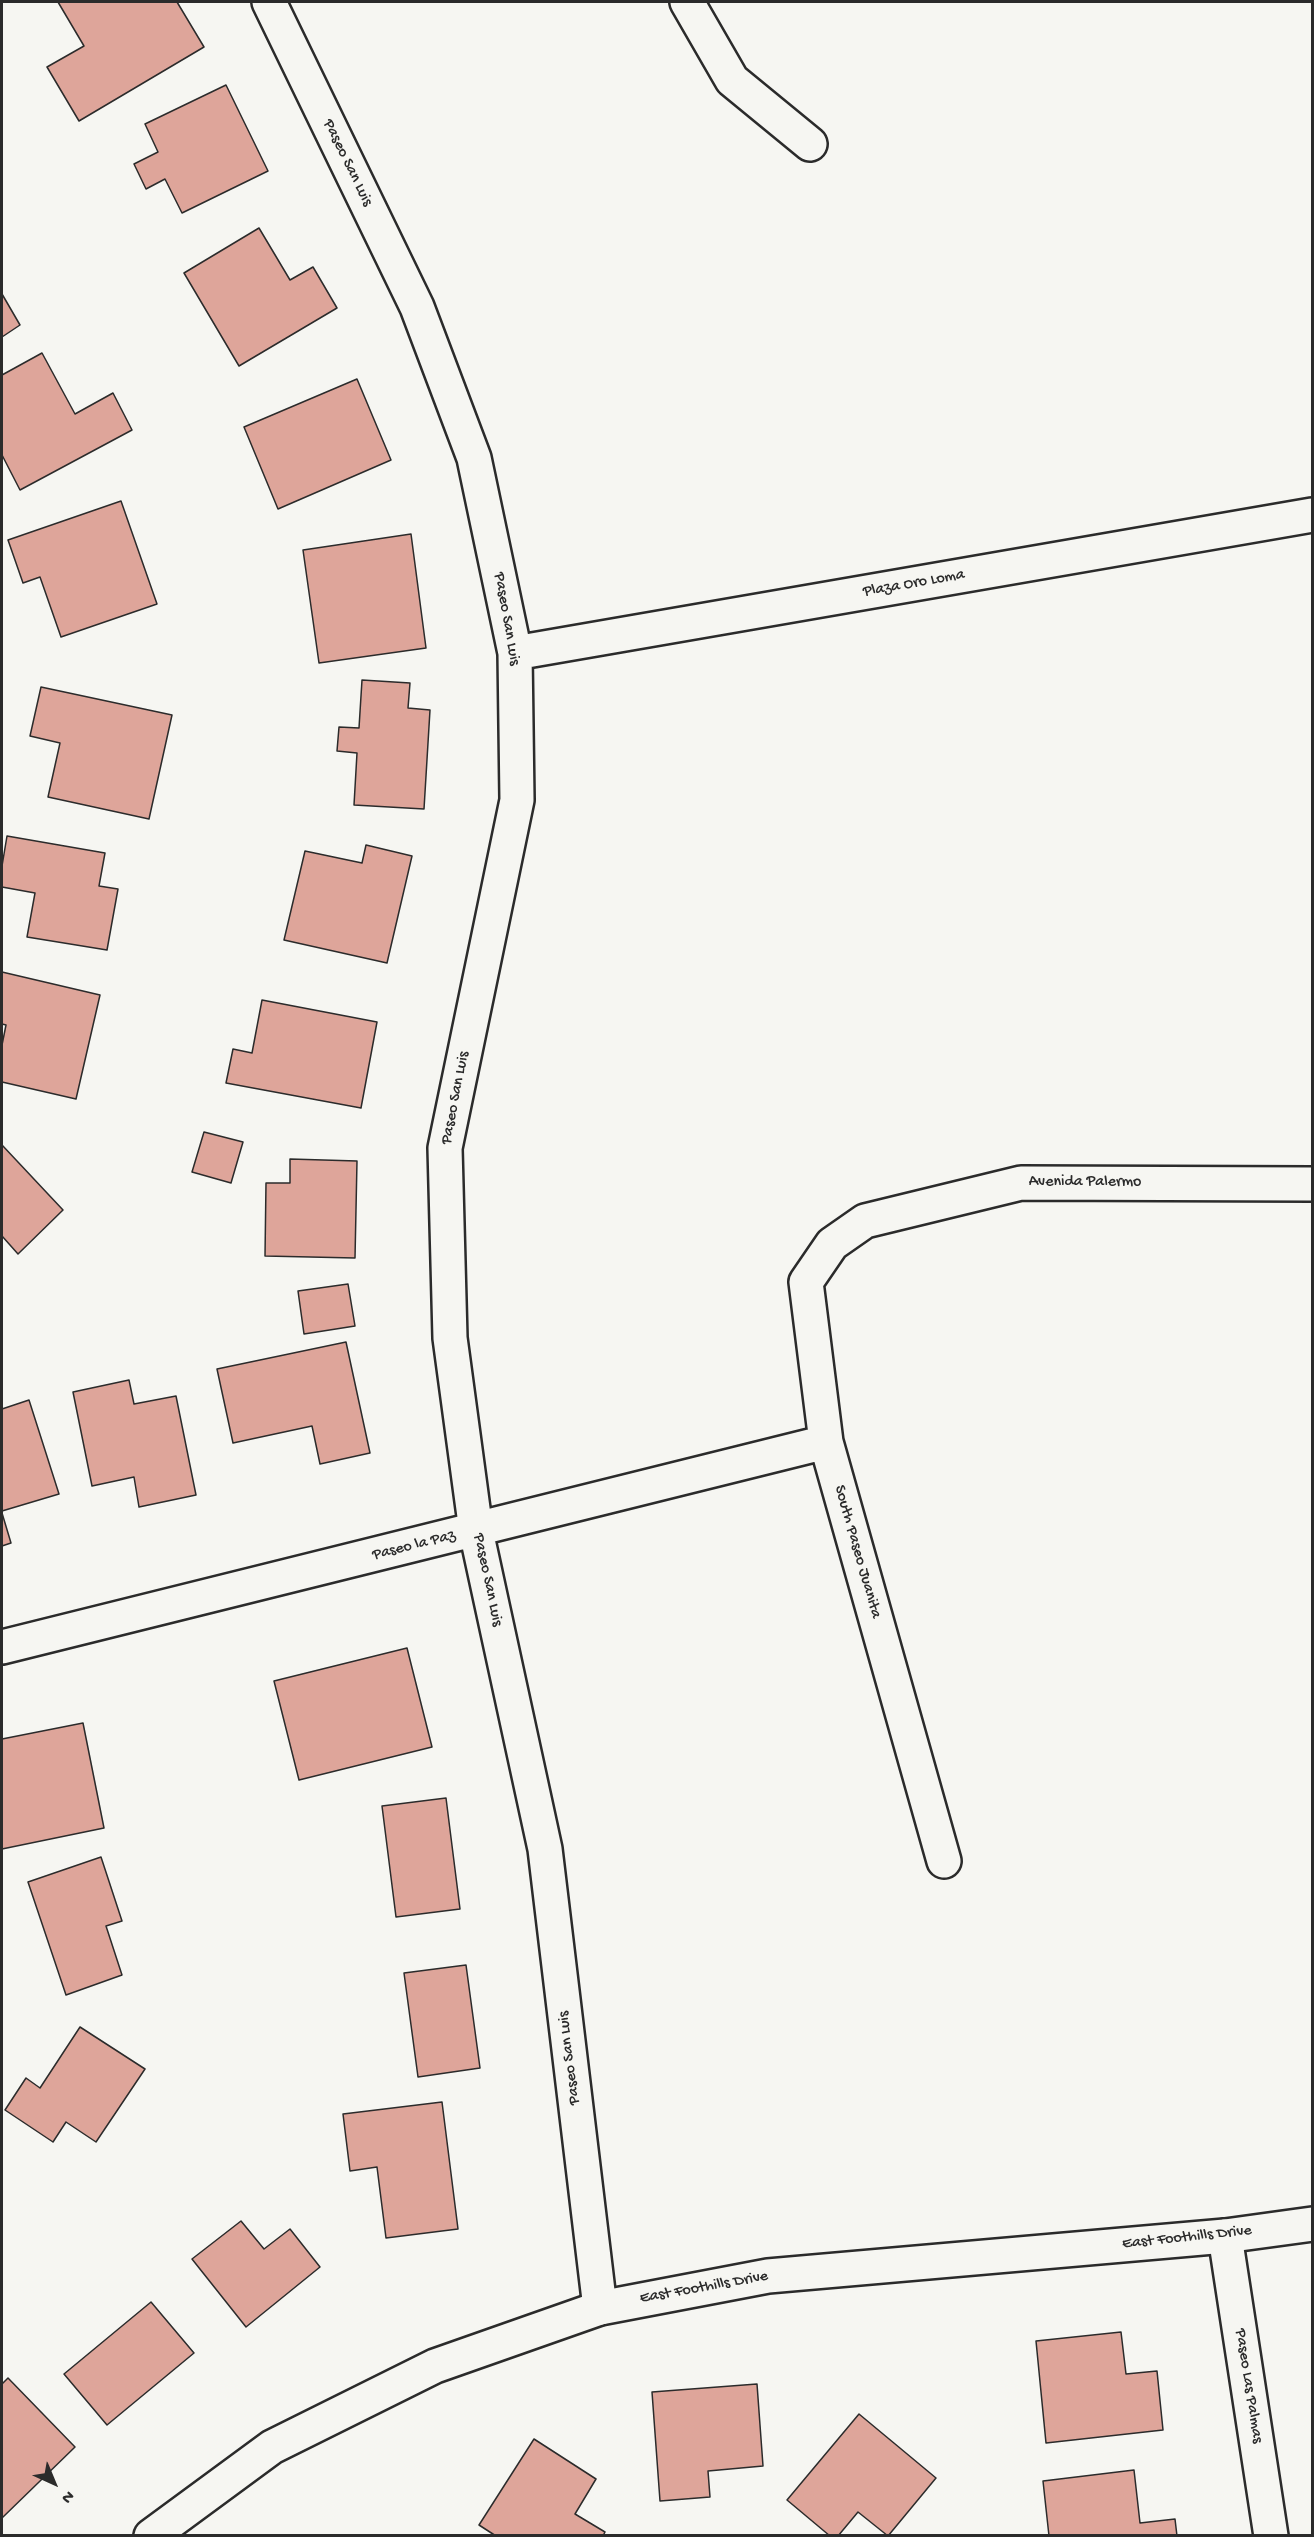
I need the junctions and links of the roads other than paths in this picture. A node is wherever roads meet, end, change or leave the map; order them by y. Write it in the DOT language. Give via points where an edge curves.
graph roads {
  1 [pos="269,2"];
  2 [pos="687,2"];
  3 [pos="810,144"];
  4 [pos="1312,515"];
  5 [pos="515,653"];
  6 [pos="1312,1184"];
  7 [pos="832,1244"];
  8 [pos="826,1442"];
  9 [pos="476,1531"];
  10 [pos="2,1647"];
  11 [pos="944,1861"];
  12 [pos="1312,2224"];
  13 [pos="1225,2235"];
  14 [pos="600,2308"];
  15 [pos="151,2535"];
  16 [pos="1271,2535"];
  1 -- 5 [label="street, Paseo San Luis" via="417,307 474,458"];
  2 -- 3 [label="street" via="732,80"];
  4 -- 5 [label="street, Plaza Oro Loma"];
  5 -- 9 [label="street, Paseo San Luis" via="517,800 445,1148 450,1338"];
  6 -- 7 [label="street, Avenida Palermo" via="1021,1183 865,1221"];
  7 -- 8 [label="street, South Paseo Juanita" via="806,1282"];
  8 -- 9 [label="street, Paseo la Paz"];
  8 -- 11 [label="street, South Paseo Juanita"];
  9 -- 10 [label="street, Paseo la Paz"];
  9 -- 14 [label="street, Paseo San Luis" via="545,1850"];
  12 -- 13 [label="street, East Foothills Drive"];
  13 -- 14 [label="street, East Foothills Drive" via="768,2276"];
  13 -- 16 [label="street, Paseo Las Palmas"];
  14 -- 15 [label="street, East Foothills Drive" via="435,2366 272,2447"];
}
